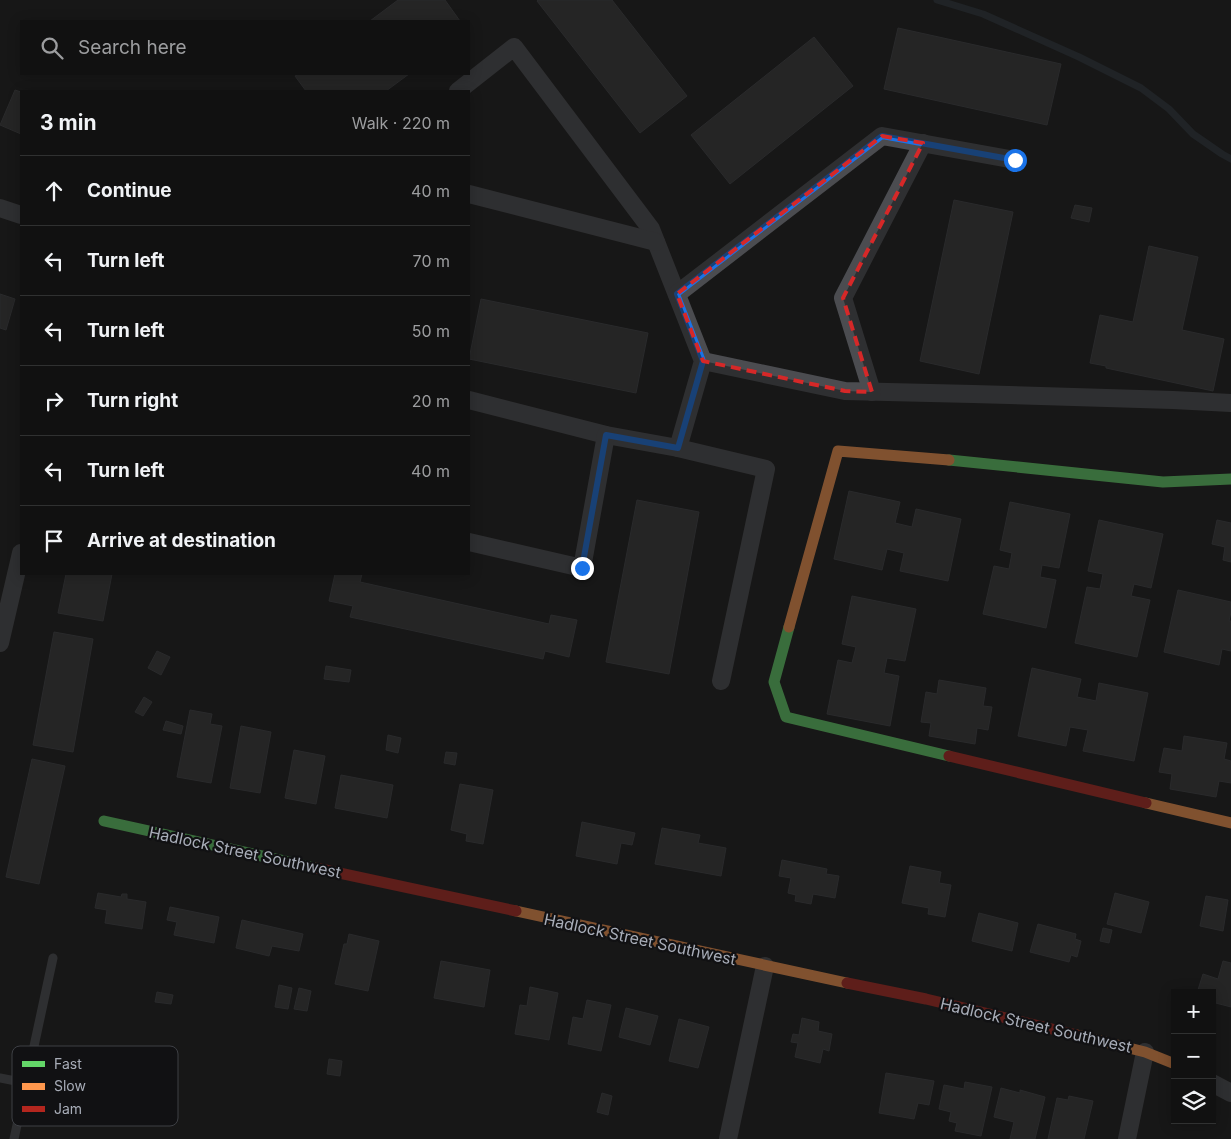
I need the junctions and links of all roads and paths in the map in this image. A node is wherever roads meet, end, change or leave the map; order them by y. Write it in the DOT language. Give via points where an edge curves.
graph roads {
  1 [pos="459,90"];
  2 [pos="923,143"];
  3 [pos="1015,160"];
  4 [pos="470,194"];
  5 [pos="0,208"];
  6 [pos="20,215"];
  7 [pos="656,242"];
  8 [pos="677,294"];
  9 [pos="703,361"];
  10 [pos="872,392"];
  11 [pos="470,400"];
  12 [pos="1231,403"];
  13 [pos="606,435"];
  14 [pos="678,448"];
  15 [pos="1231,479"];
  16 [pos="470,542"];
  17 [pos="20,557"];
  18 [pos="0,643"];
  19 [pos="721,681"];
  20 [pos="104,821"];
  21 [pos="1231,823"];
  22 [pos="53,958"];
  23 [pos="765,966"];
  24 [pos="34,1046"];
  25 [pos="1145,1052"];
  26 [pos="1171,1062"];
  27 [pos="1216,1085"];
  28 [pos="1231,1093"];
  29 [pos="17,1126"];
  30 [pos="14,1139"];
  31 [pos="728,1139"];
  32 [pos="1127,1139"];
  1 -- 7 [label="street" via="514,47 651,229"];
  2 -- 3 [label="street"];
  2 -- 8 [label="street" via="882,136"];
  2 -- 10 [label="street" via="843,298"];
  4 -- 7 [label="street"];
  5 -- 6 [label="street"];
  7 -- 8 [label="street"];
  8 -- 9 [label="street"];
  9 -- 10 [label="street" via="845,391"];
  9 -- 14 [label="street"];
  10 -- 12 [label="street"];
  11 -- 13 [label="street"];
  13 -- 14 [label="street"];
  13 -- 16 [label="street" via="582,568"];
  14 -- 19 [label="street" via="766,469"];
  15 -- 21 [label="street" via="1163,482 838,451 774,682 786,717"];
  17 -- 18 [label="street"];
  20 -- 23 [label="street, Hadlock Street Southwest"];
  22 -- 24 [label="lane"];
  23 -- 25 [label="street, Hadlock Street Southwest" via="926,999"];
  23 -- 31 [label="street"];
  25 -- 26 [label="street, Hadlock Street Southwest"];
  25 -- 32 [label="street"];
  27 -- 28 [label="street"];
  29 -- 30 [label="lane"];
}
